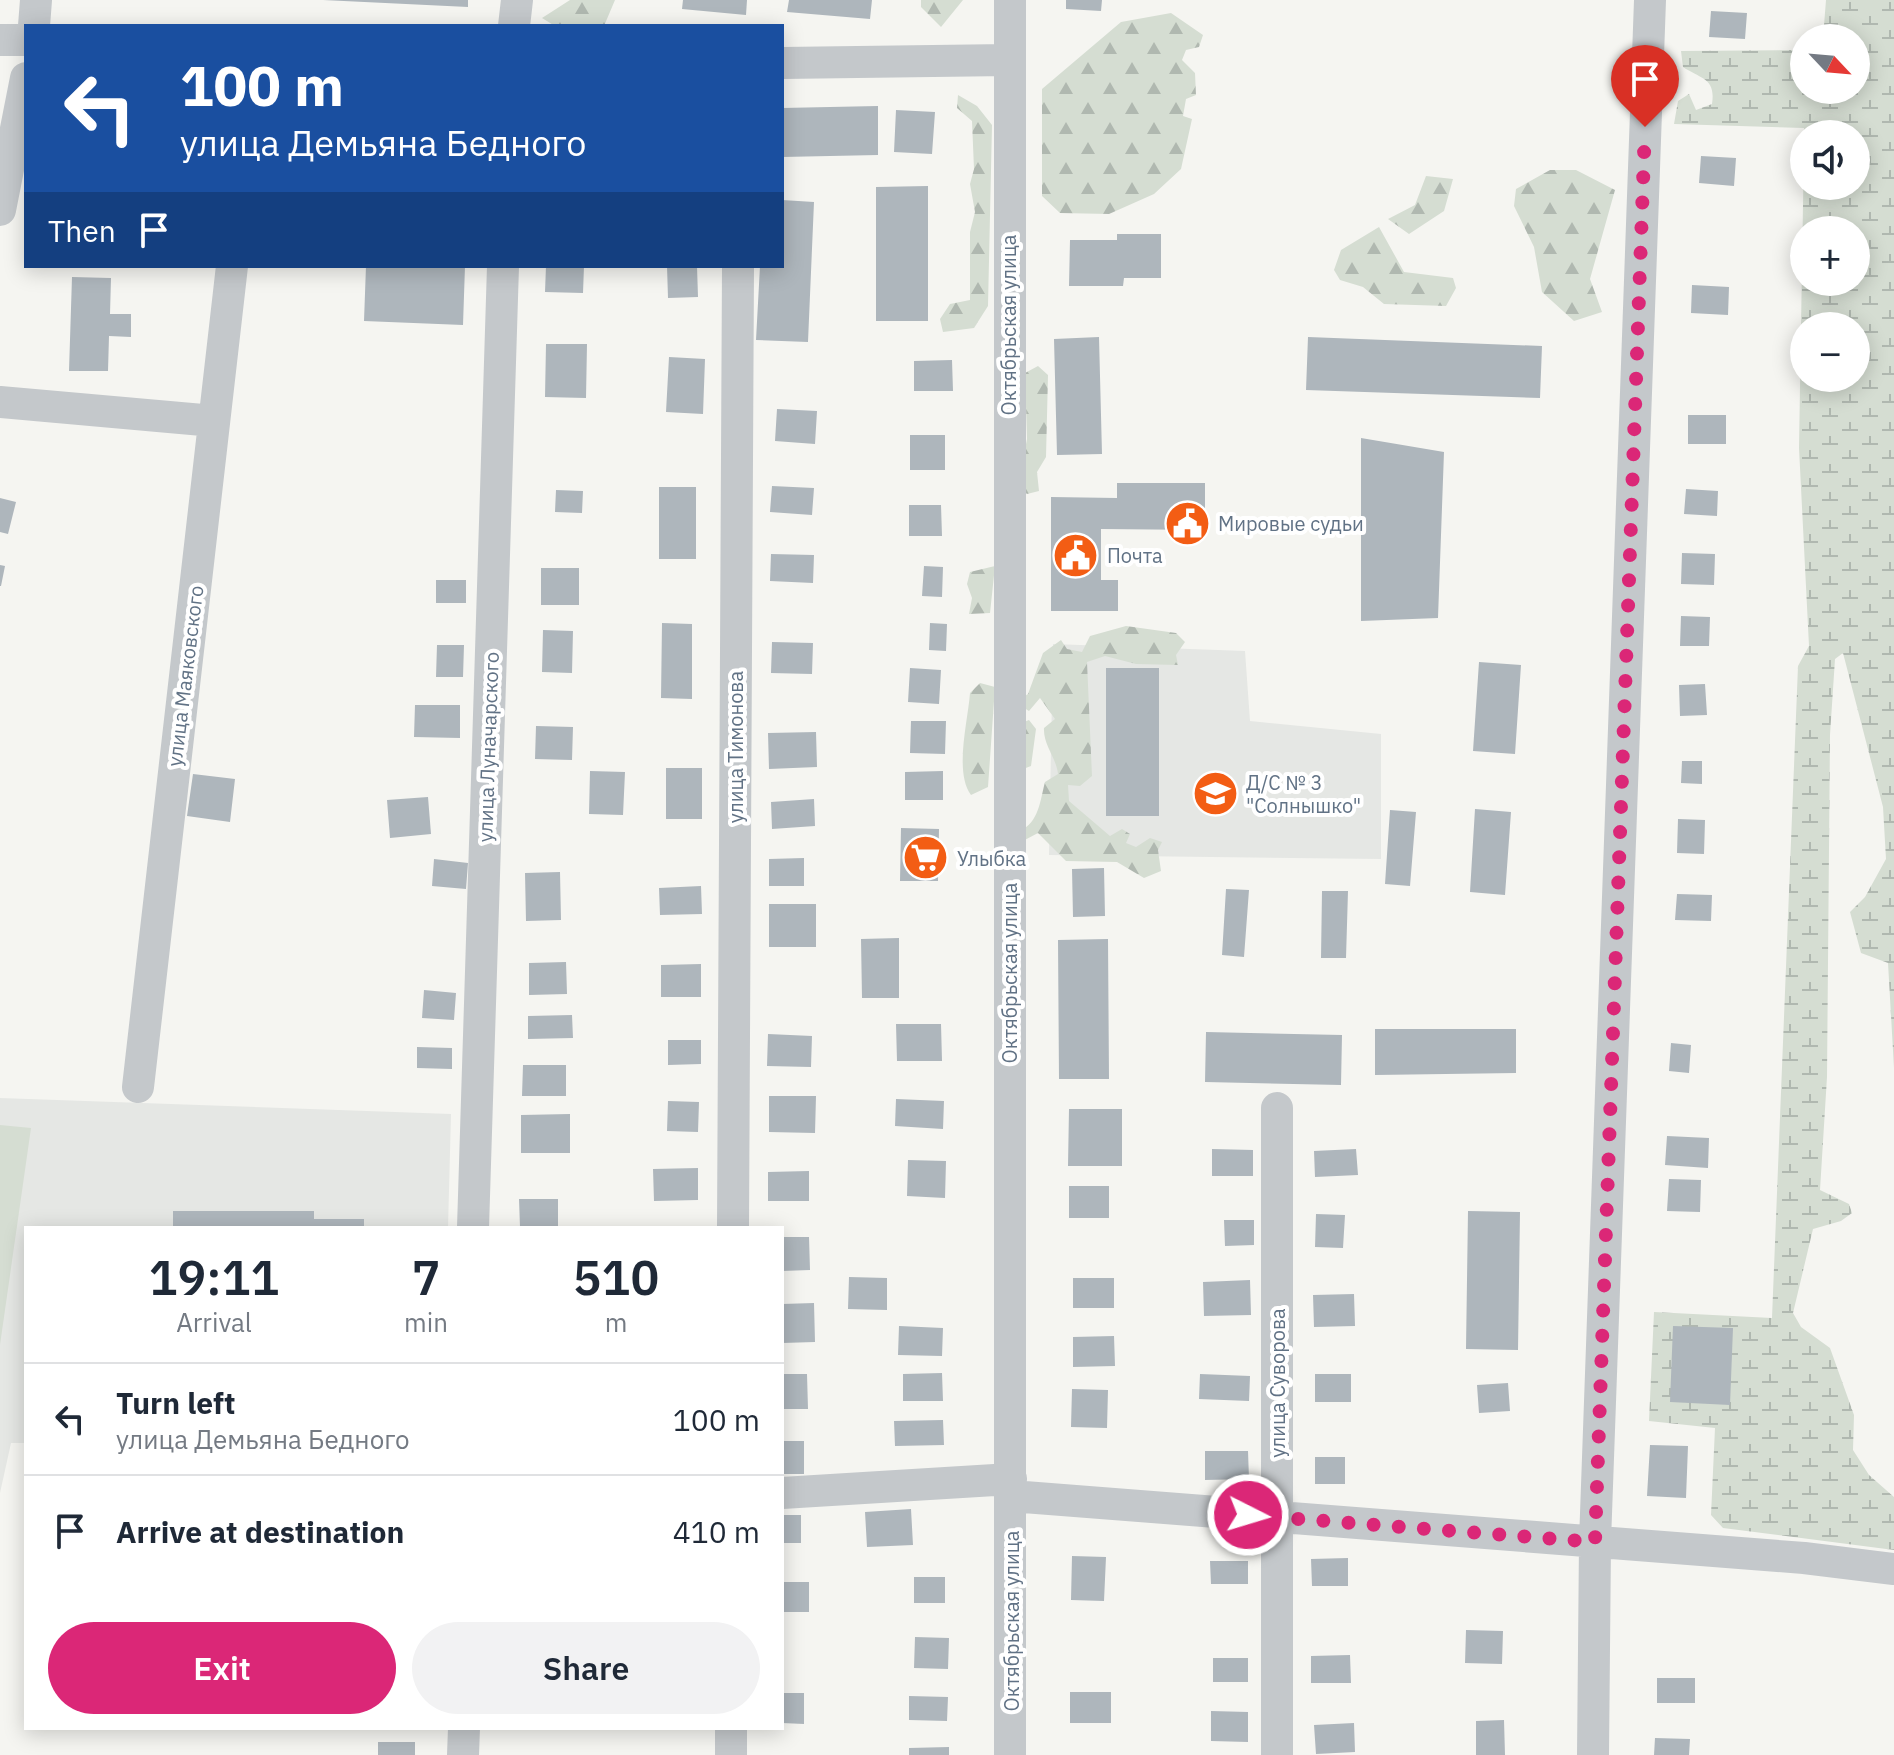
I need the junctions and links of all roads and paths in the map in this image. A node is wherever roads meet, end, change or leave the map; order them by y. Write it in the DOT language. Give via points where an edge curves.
graph roads {
  1 [pos="36,0"];
  2 [pos="517,0"];
  3 [pos="1010,0"];
  4 [pos="1650,0"];
  5 [pos="34,24"];
  6 [pos="514,24"];
  7 [pos="0,40"];
  8 [pos="24,40"];
  9 [pos="1008,60"];
  10 [pos="784,63"];
  11 [pos="24,88"];
  12 [pos="0,210"];
  13 [pos="232,268"];
  14 [pos="503,268"];
  15 [pos="738,268"];
  16 [pos="0,402"];
  17 [pos="214,421"];
  18 [pos="138,1087"];
  19 [pos="1277,1108"];
  20 [pos="473,1226"];
  21 [pos="733,1226"];
  22 [pos="1011,1488"];
  23 [pos="784,1493"];
  24 [pos="1277,1517"];
  25 [pos="1595,1542"];
  26 [pos="1894,1569"];
  27 [pos="464,1730"];
  28 [pos="731,1730"];
  29 [pos="463,1755"];
  30 [pos="731,1755"];
  31 [pos="1010,1755"];
  32 [pos="1277,1755"];
  33 [pos="1593,1755"];
  1 -- 5 [label="street"];
  2 -- 6 [label="street"];
  3 -- 9 [label="street, Октябрьская улица"];
  4 -- 25 [label="street"];
  7 -- 8 [label="street"];
  9 -- 10 [label="street"];
  9 -- 22 [label="street, Октябрьская улица"];
  11 -- 12 [label="street"];
  13 -- 17 [label="street, улица Маяковского"];
  14 -- 20 [label="street, улица Луначарского"];
  15 -- 21 [label="street, улица Тимонова"];
  16 -- 17 [label="street"];
  17 -- 18 [label="street, улица Маяковского"];
  19 -- 24 [label="street, улица Суворова"];
  22 -- 23 [label="street"];
  22 -- 24 [label="street"];
  22 -- 31 [label="street, Октябрьская улица"];
  24 -- 25 [label="street"];
  24 -- 32 [label="street, улица Суворова"];
  25 -- 26 [label="street"];
  25 -- 33 [label="street"];
  27 -- 29 [label="street"];
  28 -- 30 [label="street"];
}
